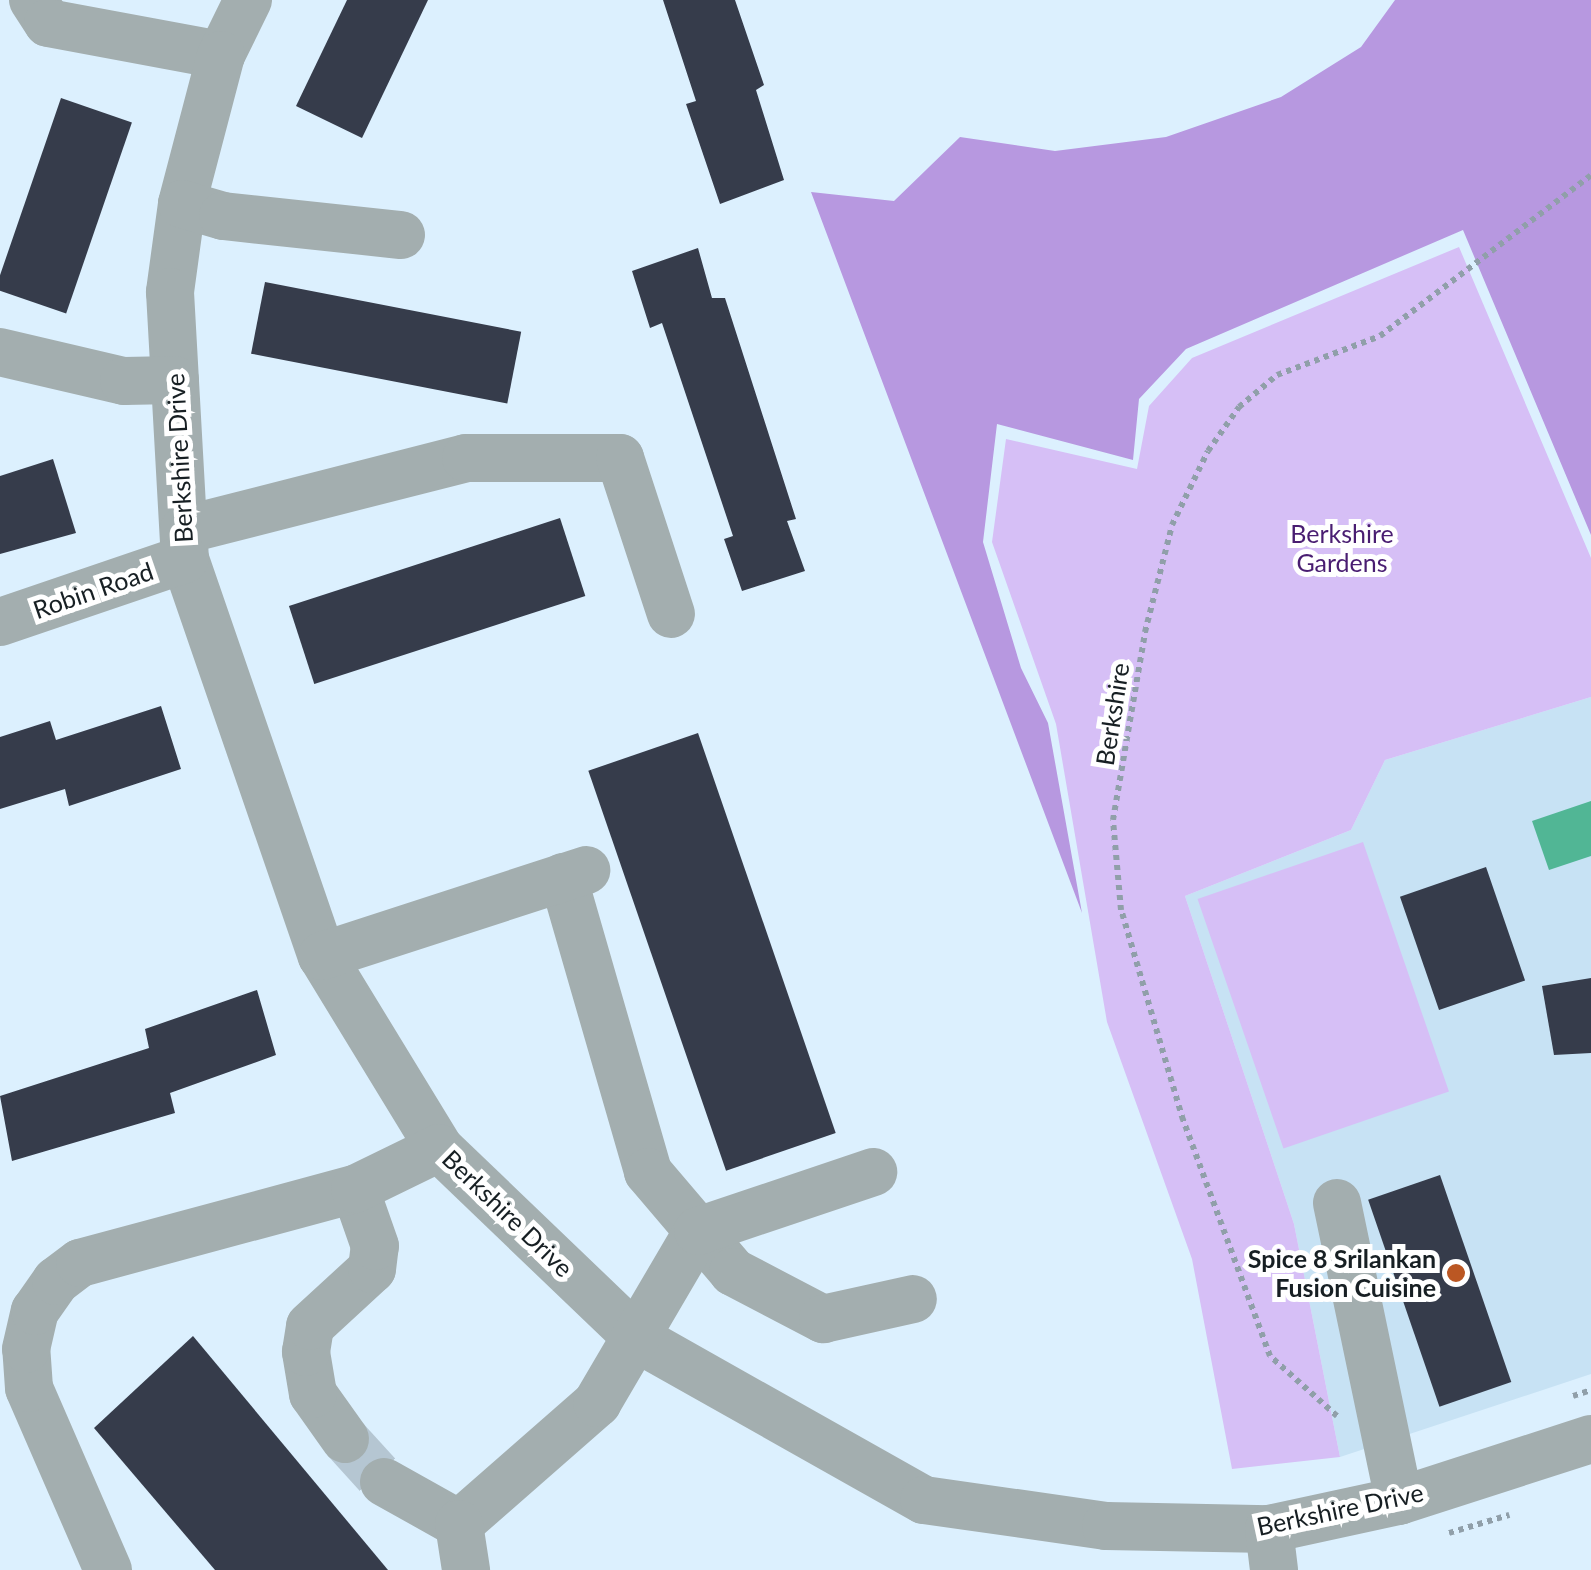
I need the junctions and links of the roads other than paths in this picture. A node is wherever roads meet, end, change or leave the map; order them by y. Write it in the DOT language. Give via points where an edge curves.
graph roads {
  1 [pos="33,0"];
  2 [pos="248,0"];
  3 [pos="221,56"];
  4 [pos="182,204"];
  5 [pos="400,235"];
  6 [pos="0,352"];
  7 [pos="175,380"];
  8 [pos="184,544"];
  9 [pos="671,614"];
  10 [pos="0,622"];
  11 [pos="322,956"];
  12 [pos="439,1148"];
  13 [pos="873,1172"];
  14 [pos="355,1189"];
  15 [pos="1337,1203"];
  16 [pos="698,1230"];
  17 [pos="914,1298"];
  18 [pos="638,1338"];
  19 [pos="345,1439"];
  20 [pos="1591,1440"];
  21 [pos="384,1482"];
  22 [pos="1399,1502"];
  23 [pos="462,1547"];
  24 [pos="1272,1549"];
  25 [pos="108,1570"];
  1 -- 3 [label="street" via="48,23"];
  2 -- 3 [label="street, Berkshire Drive"];
  3 -- 4 [label="street, Berkshire Drive"];
  4 -- 5 [label="street" via="222,216"];
  4 -- 7 [label="street, Berkshire Drive" via="170,292"];
  6 -- 7 [label="street" via="124,381"];
  7 -- 8 [label="street, Berkshire Drive"];
  8 -- 9 [label="street, Robin Road" via="466,458 620,458"];
  8 -- 10 [label="street, Robin Road"];
  8 -- 11 [label="street, Berkshire Drive"];
  11 -- 12 [label="street, Berkshire Drive"];
  11 -- 16 [label="street" via="575,873 648,1172"];
  12 -- 14 [label="street"];
  12 -- 18 [label="street, Berkshire Drive"];
  13 -- 16 [label="street"];
  14 -- 19 [label="street" via="375,1246 372,1269 310,1326 306,1352 314,1394"];
  14 -- 25 [label="street" via="80,1263 56,1280 35,1311 26,1350 29,1388"];
  15 -- 22 [label="street"];
  16 -- 17 [label="street" via="733,1272 823,1319"];
  16 -- 18 [label="street"];
  18 -- 23 [label="street" via="597,1402"];
  18 -- 24 [label="street, Berkshire Drive" via="924,1500"];
  20 -- 22 [label="street, Berkshire Drive"];
  21 -- 23 [label="street"];
  22 -- 24 [label="street, Berkshire Drive"];
}
